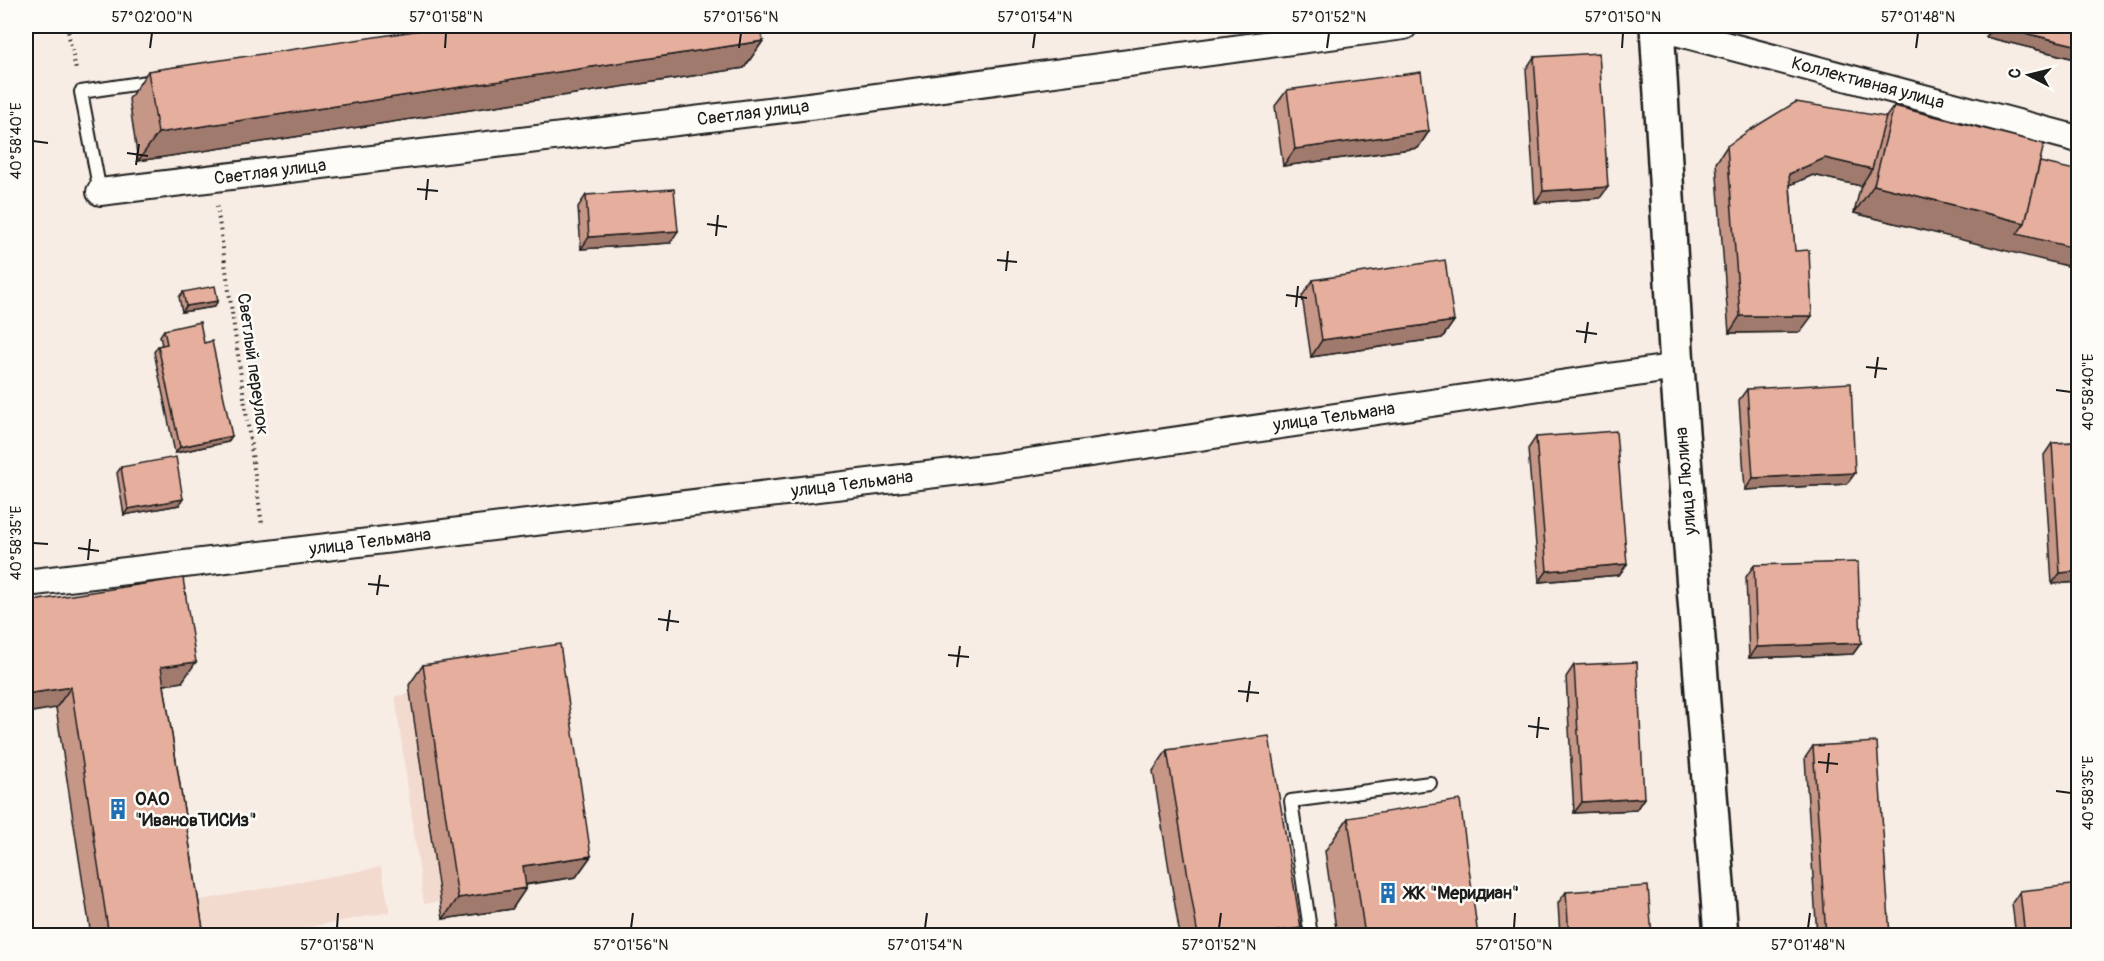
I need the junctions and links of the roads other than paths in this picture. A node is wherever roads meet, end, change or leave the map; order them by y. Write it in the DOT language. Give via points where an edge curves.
graph roads {
  1 [pos="1399,26"];
  2 [pos="1657,26"];
  3 [pos="163,80"];
  4 [pos="2079,139"];
  5 [pos="100,192"];
  6 [pos="1677,367"];
  7 [pos="26,583"];
  8 [pos="1430,783"];
  9 [pos="1311,936"];
  10 [pos="1721,936"];
  1 -- 5 [label="street, Светлая улица" via="817,105"];
  2 -- 4 [label="street, Коллективная улица"];
  2 -- 6 [label="main road, улица Люлина"];
  3 -- 5 [label="lane" via="81,92"];
  6 -- 7 [label="street, улица Тельмана" via="994,467"];
  6 -- 10 [label="main road, улица Люлина"];
  8 -- 9 [label="lane" via="1291,801"];
}
